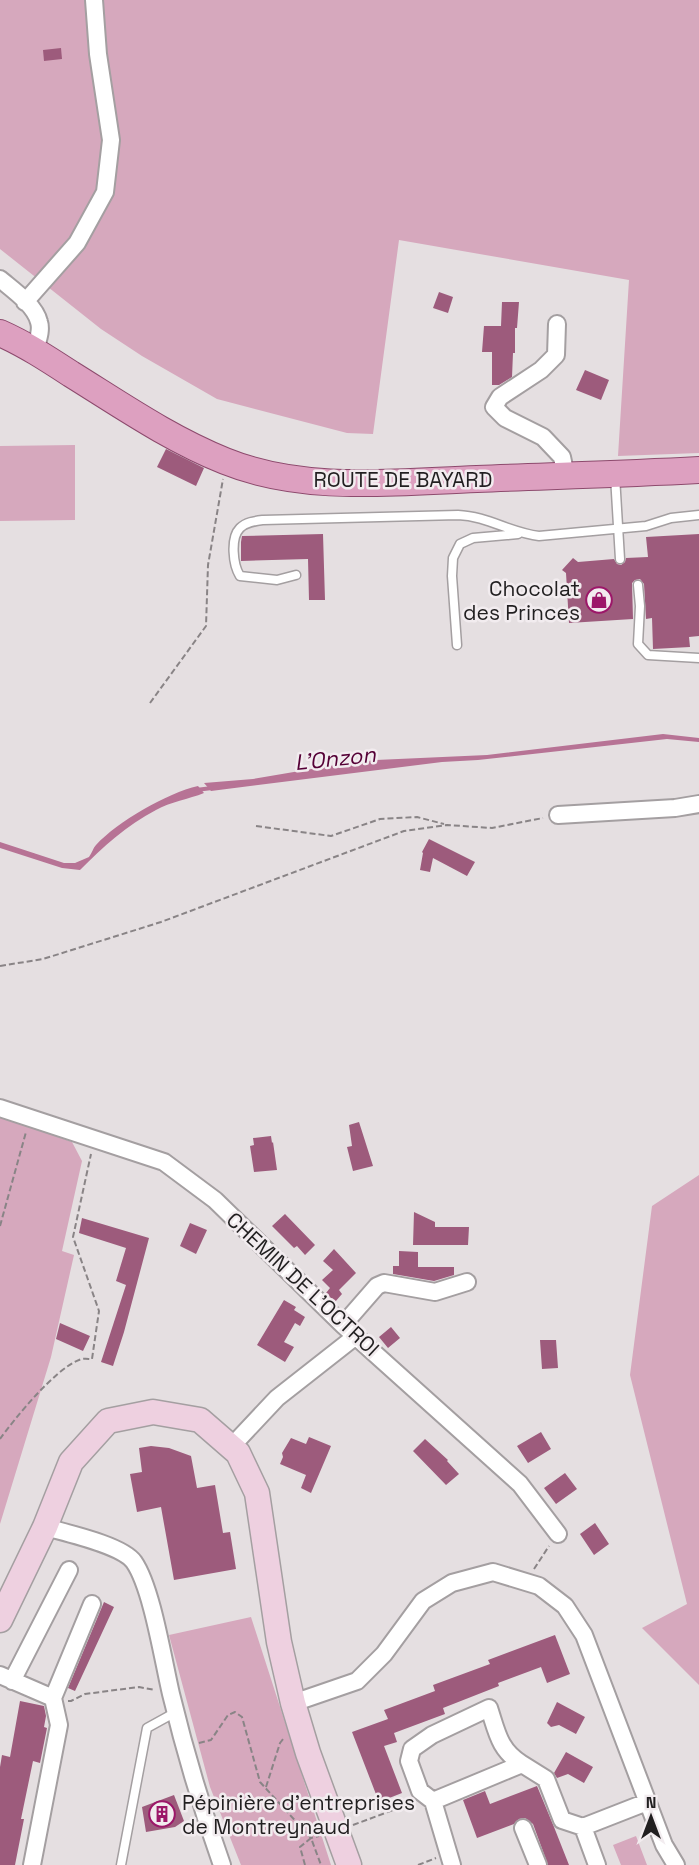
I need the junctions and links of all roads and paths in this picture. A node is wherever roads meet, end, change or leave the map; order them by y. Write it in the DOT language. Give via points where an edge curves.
graph roads {
  1 [pos="94,0"];
  2 [pos="0,279"];
  3 [pos="25,302"];
  4 [pos="556,324"];
  5 [pos="0,333"];
  6 [pos="34,351"];
  7 [pos="226,462"];
  8 [pos="699,470"];
  9 [pos="615,475"];
  10 [pos="566,476"];
  11 [pos="699,515"];
  12 [pos="618,527"];
  13 [pos="522,534"];
  14 [pos="620,559"];
  15 [pos="296,575"];
  16 [pos="638,585"];
  17 [pos="457,645"];
  18 [pos="699,658"];
  19 [pos="150,703"];
  20 [pos="699,804"];
  21 [pos="558,815"];
  22 [pos="447,825"];
  23 [pos="256,826"];
  24 [pos="0,966"];
  25 [pos="0,1108"];
  26 [pos="30,1118"];
  27 [pos="94,1139"];
  28 [pos="0,1226"];
  29 [pos="467,1282"];
  30 [pos="344,1325"];
  31 [pos="356,1336"];
  32 [pos="0,1439"];
  33 [pos="231,1447"];
  34 [pos="45,1527"];
  35 [pos="554,1540"];
  36 [pos="536,1566"];
  37 [pos="69,1570"];
  38 [pos="92,1604"];
  39 [pos="0,1620"];
  40 [pos="4,1679"];
  41 [pos="171,1692"];
  42 [pos="53,1698"];
  43 [pos="176,1712"];
  44 [pos="296,1714"];
  45 [pos="185,1746"];
  46 [pos="522,1764"];
  47 [pos="266,1787"];
  48 [pos="430,1799"];
  49 [pos="647,1802"];
  50 [pos="583,1827"];
  51 [pos="523,1828"];
  52 [pos="336,1832"];
  53 [pos="311,1838"];
  54 [pos="32,1865"];
  55 [pos="121,1865"];
  56 [pos="222,1865"];
  57 [pos="305,1865"];
  58 [pos="321,1865"];
  59 [pos="349,1865"];
  60 [pos="452,1865"];
  61 [pos="537,1865"];
  62 [pos="597,1865"];
  63 [pos="675,1865"];
  1 -- 3 [label="street" via="111,140 105,192 77,243"];
  2 -- 3 [label="street"];
  3 -- 6 [label="street" via="39,321"];
  4 -- 10 [label="street" via="556,355 500,397 494,407 505,418 543,437 562,457"];
  5 -- 6 [label="main road, ROUTE DE BAYARD"];
  6 -- 7 [label="main road, ROUTE DE BAYARD" via="176,439"];
  7 -- 10 [label="main road, ROUTE DE BAYARD" via="329,483"];
  7 -- 19 [label="path" via="208,565 206,626"];
  8 -- 9 [label="main road, ROUTE DE BAYARD"];
  9 -- 10 [label="main road, ROUTE DE BAYARD"];
  9 -- 12 [label="lane"];
  11 -- 12 [label="lane" via="646,526"];
  12 -- 13 [label="lane" via="558,535"];
  12 -- 14 [label="lane"];
  13 -- 15 [label="lane" via="488,519 458,515 263,520 240,528 234,545 240,576 277,580"];
  13 -- 17 [label="lane" via="473,538 460,544 453,558 452,576"];
  16 -- 18 [label="lane" via="638,644 648,655"];
  20 -- 21 [label="street"];
  21 -- 22 [label="path" via="492,828"];
  22 -- 23 [label="path" via="417,817 380,819 331,836"];
  22 -- 24 [label="path" via="404,831 161,922 43,959"];
  25 -- 26 [label="street, CHEMIN DE L'OCTROI"];
  26 -- 27 [label="street, CHEMIN DE L'OCTROI"];
  26 -- 28 [label="path"];
  27 -- 30 [label="street, CHEMIN DE L'OCTROI" via="164,1162 215,1200"];
  27 -- 32 [label="path" via="73,1237 99,1311 92,1359 81,1359 68,1366 21,1412"];
  29 -- 30 [label="street" via="435,1292 384,1283"];
  30 -- 31 [label="street, CHEMIN DE L'OCTROI"];
  31 -- 33 [label="street" via="277,1398"];
  31 -- 35 [label="street, CHEMIN DE L'OCTROI" via="520,1484"];
  33 -- 34 [label="street" via="201,1420 153,1412 108,1421 71,1462"];
  33 -- 44 [label="street" via="238,1453 257,1493 279,1642"];
  34 -- 39 [label="street"];
  34 -- 41 [label="street" via="108,1545 133,1560 144,1584"];
  35 -- 36 [label="path"];
  37 -- 40 [label="street"];
  38 -- 42 [label="street"];
  40 -- 42 [label="street"];
  41 -- 42 [label="path" via="139,1687 85,1694 71,1701"];
  41 -- 43 [label="street"];
  42 -- 54 [label="street" via="59,1725"];
  43 -- 45 [label="street"];
  43 -- 55 [label="lane" via="147,1728"];
  44 -- 47 [label="path" via="280,1743"];
  44 -- 49 [label="street" via="357,1681 384,1654 423,1602 452,1583 493,1572 539,1587 565,1606 584,1635"];
  44 -- 52 [label="street"];
  45 -- 47 [label="path" via="211,1740 228,1715 235,1712 242,1717 260,1782"];
  45 -- 56 [label="street"];
  46 -- 48 [label="street"];
  46 -- 48 [label="street" via="502,1748 489,1707 412,1749 409,1761 420,1791"];
  46 -- 50 [label="street" via="546,1779 562,1820"];
  47 -- 53 [label="path"];
  48 -- 52 [label="path"];
  48 -- 60 [label="street"];
  49 -- 50 [label="street"];
  49 -- 63 [label="street"];
  50 -- 62 [label="street"];
  51 -- 61 [label="street"];
  52 -- 53 [label="path"];
  52 -- 59 [label="street"];
  53 -- 57 [label="path" via="300,1847"];
  53 -- 58 [label="path"];
}
